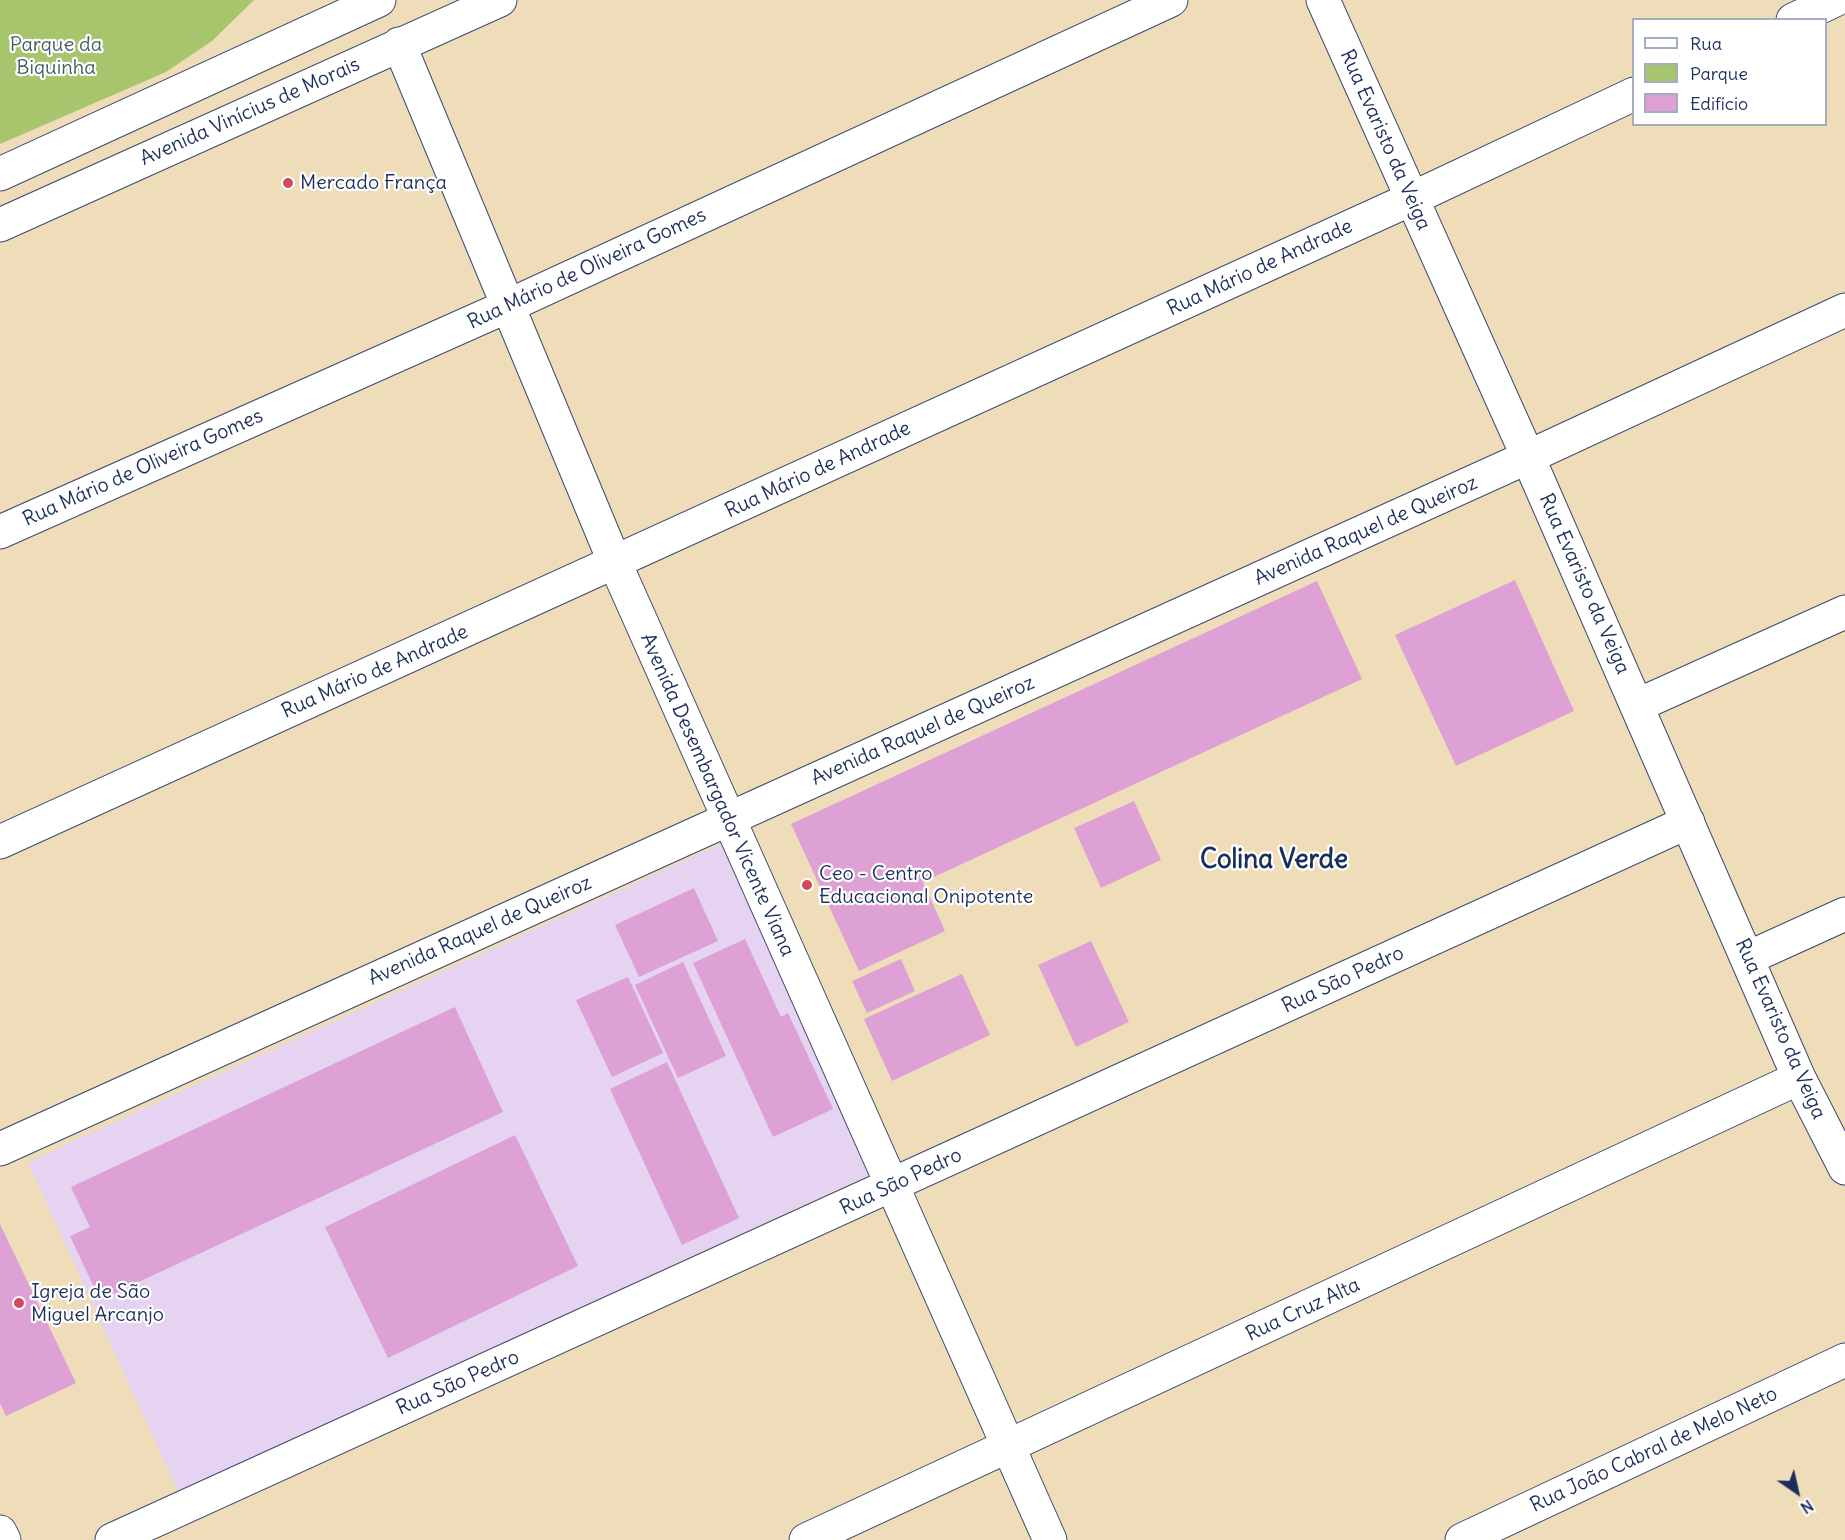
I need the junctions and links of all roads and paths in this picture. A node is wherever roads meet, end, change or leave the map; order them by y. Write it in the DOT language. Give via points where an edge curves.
graph roads {
  1 [pos="500,0"];
  2 [pos="1171,0"];
  3 [pos="1323,0"];
  4 [pos="1835,0"];
  5 [pos="376,1"];
  6 [pos="1797,18"];
  7 [pos="399,44"];
  8 [pos="1632,95"];
  9 [pos="0,174"];
  10 [pos="1411,199"];
  11 [pos="0,225"];
  12 [pos="510,305"];
  13 [pos="1845,310"];
  14 [pos="1528,457"];
  15 [pos="0,532"];
  16 [pos="615,563"];
  17 [pos="1845,612"];
  18 [pos="1638,705"];
  19 [pos="728,820"];
  20 [pos="1688,822"];
  21 [pos="0,842"];
  22 [pos="1845,914"];
  23 [pos="1748,958"];
  24 [pos="1799,1078"];
  25 [pos="0,1149"];
  26 [pos="1845,1168"];
  27 [pos="891,1187"];
  28 [pos="1845,1360"];
  29 [pos="1009,1448"];
  30 [pos="0,1532"];
  31 [pos="3,1540"];
  32 [pos="112,1540"];
  33 [pos="806,1540"];
  34 [pos="1050,1540"];
  35 [pos="1462,1540"];
  1 -- 7 [label="street, Avenida Vinícius de Morais"];
  2 -- 12 [label="street, Rua Mário de Oliveira Gomes"];
  3 -- 10 [label="street, Rua Evaristo da Veiga"];
  4 -- 6 [label="street"];
  5 -- 7 [label="street, Avenida Desembargador Vicente Viana"];
  5 -- 9 [label="street"];
  7 -- 11 [label="street, Avenida Vinícius de Morais"];
  7 -- 12 [label="street, Avenida Desembargador Vicente Viana"];
  8 -- 10 [label="street, Rua Mário de Andrade"];
  10 -- 14 [label="street, Rua Evaristo da Veiga"];
  10 -- 16 [label="street, Rua Mário de Andrade"];
  12 -- 15 [label="street, Rua Mário de Oliveira Gomes"];
  12 -- 16 [label="street, Avenida Desembargador Vicente Viana"];
  13 -- 14 [label="street, Avenida Raquel de Queiroz"];
  14 -- 18 [label="street, Rua Evaristo da Veiga"];
  14 -- 19 [label="street, Avenida Raquel de Queiroz"];
  16 -- 19 [label="street, Avenida Desembargador Vicente Viana"];
  16 -- 21 [label="street, Rua Mário de Andrade"];
  17 -- 18 [label="street"];
  18 -- 20 [label="street, Rua Evaristo da Veiga"];
  19 -- 25 [label="street, Avenida Raquel de Queiroz"];
  19 -- 27 [label="street, Avenida Desembargador Vicente Viana"];
  20 -- 23 [label="street, Rua Evaristo da Veiga"];
  20 -- 27 [label="street, Rua São Pedro"];
  22 -- 23 [label="street"];
  23 -- 24 [label="street, Rua Evaristo da Veiga"];
  24 -- 26 [label="street, Rua Evaristo da Veiga"];
  24 -- 29 [label="street, Rua Cruz Alta"];
  27 -- 29 [label="street, Avenida Desembargador Vicente Viana"];
  27 -- 32 [label="street, Rua São Pedro"];
  28 -- 35 [label="street, Rua João Cabral de Melo Neto"];
  29 -- 33 [label="street, Rua Cruz Alta"];
  29 -- 34 [label="street, Avenida Desembargador Vicente Viana"];
  30 -- 31 [label="street"];
}
